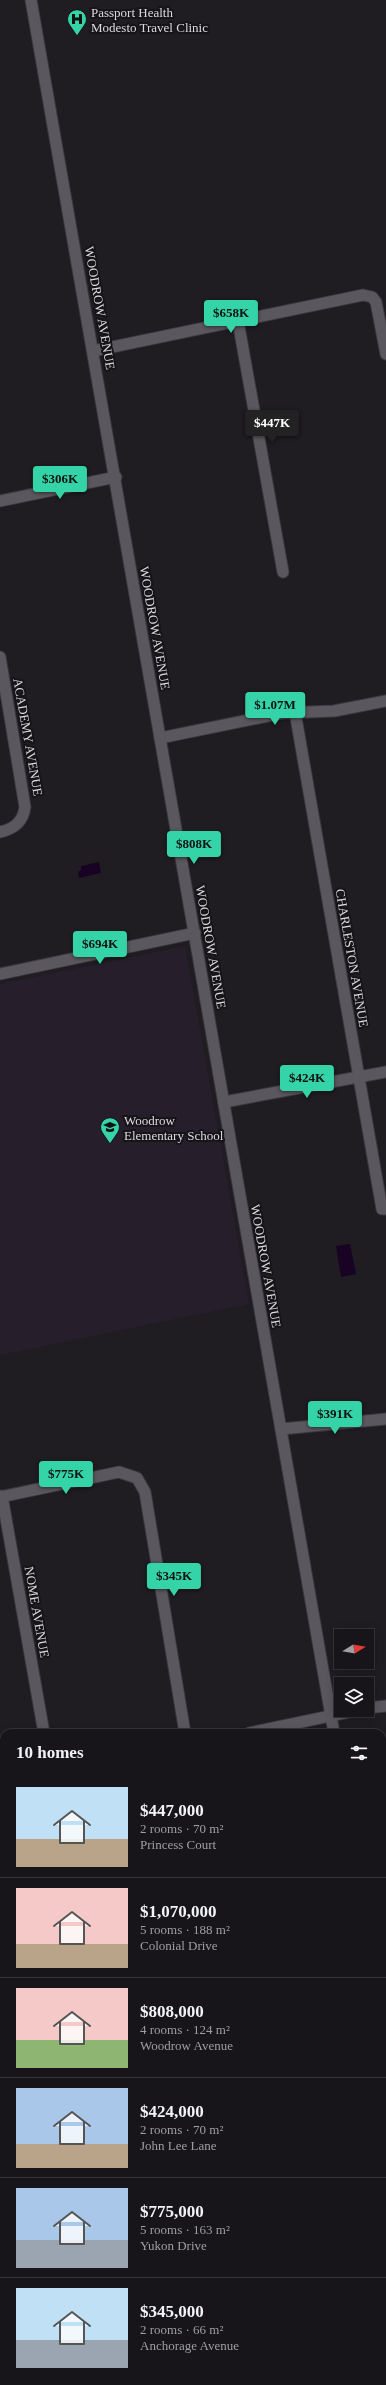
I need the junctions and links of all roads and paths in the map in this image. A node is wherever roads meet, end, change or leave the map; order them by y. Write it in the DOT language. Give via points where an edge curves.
graph roads {
  1 [pos="31,0"];
  2 [pos="238,321"];
  3 [pos="93,351"];
  4 [pos="386,354"];
  5 [pos="116,477"];
  6 [pos="0,501"];
  7 [pos="283,572"];
  8 [pos="0,657"];
  9 [pos="386,701"];
  10 [pos="295,712"];
  11 [pos="160,738"];
  12 [pos="0,832"];
  13 [pos="195,933"];
  14 [pos="0,974"];
  15 [pos="386,1072"];
  16 [pos="359,1078"];
  17 [pos="224,1102"];
  18 [pos="384,1209"];
  19 [pos="386,1419"];
  20 [pos="281,1429"];
  21 [pos="1,1496"];
  22 [pos="386,1706"];
  23 [pos="374,1707"];
  24 [pos="334,1715"];
  25 [pos="331,1716"];
  26 [pos="43,1729"];
  27 [pos="184,1729"];
  28 [pos="268,1729"];
  29 [pos="333,1729"];
  1 -- 3 [label="street, WOODROW AVENUE"];
  2 -- 3 [label="street"];
  2 -- 4 [label="street" via="363,295 372,297 378,307"];
  2 -- 7 [label="street"];
  3 -- 5 [label="street, WOODROW AVENUE"];
  5 -- 6 [label="street"];
  5 -- 11 [label="street, WOODROW AVENUE"];
  8 -- 12 [label="street, ACADEMY AVENUE" via="25,807 21,820 14,828"];
  9 -- 10 [label="street" via="334,711"];
  10 -- 11 [label="street"];
  10 -- 16 [label="street, CHARLESTON AVENUE"];
  11 -- 13 [label="street, WOODROW AVENUE"];
  13 -- 14 [label="street"];
  13 -- 17 [label="street, WOODROW AVENUE"];
  15 -- 16 [label="street"];
  16 -- 17 [label="street"];
  16 -- 18 [label="street, CHARLESTON AVENUE"];
  17 -- 20 [label="street, WOODROW AVENUE"];
  19 -- 20 [label="street"];
  20 -- 25 [label="street, WOODROW AVENUE"];
  21 -- 26 [label="street, NOME AVENUE"];
  21 -- 27 [label="street" via="119,1472 135,1476 145,1492"];
  22 -- 23 [label="street"];
  24 -- 25 [label="street"];
  25 -- 28 [label="street"];
  25 -- 29 [label="street, WOODROW AVENUE"];
}
